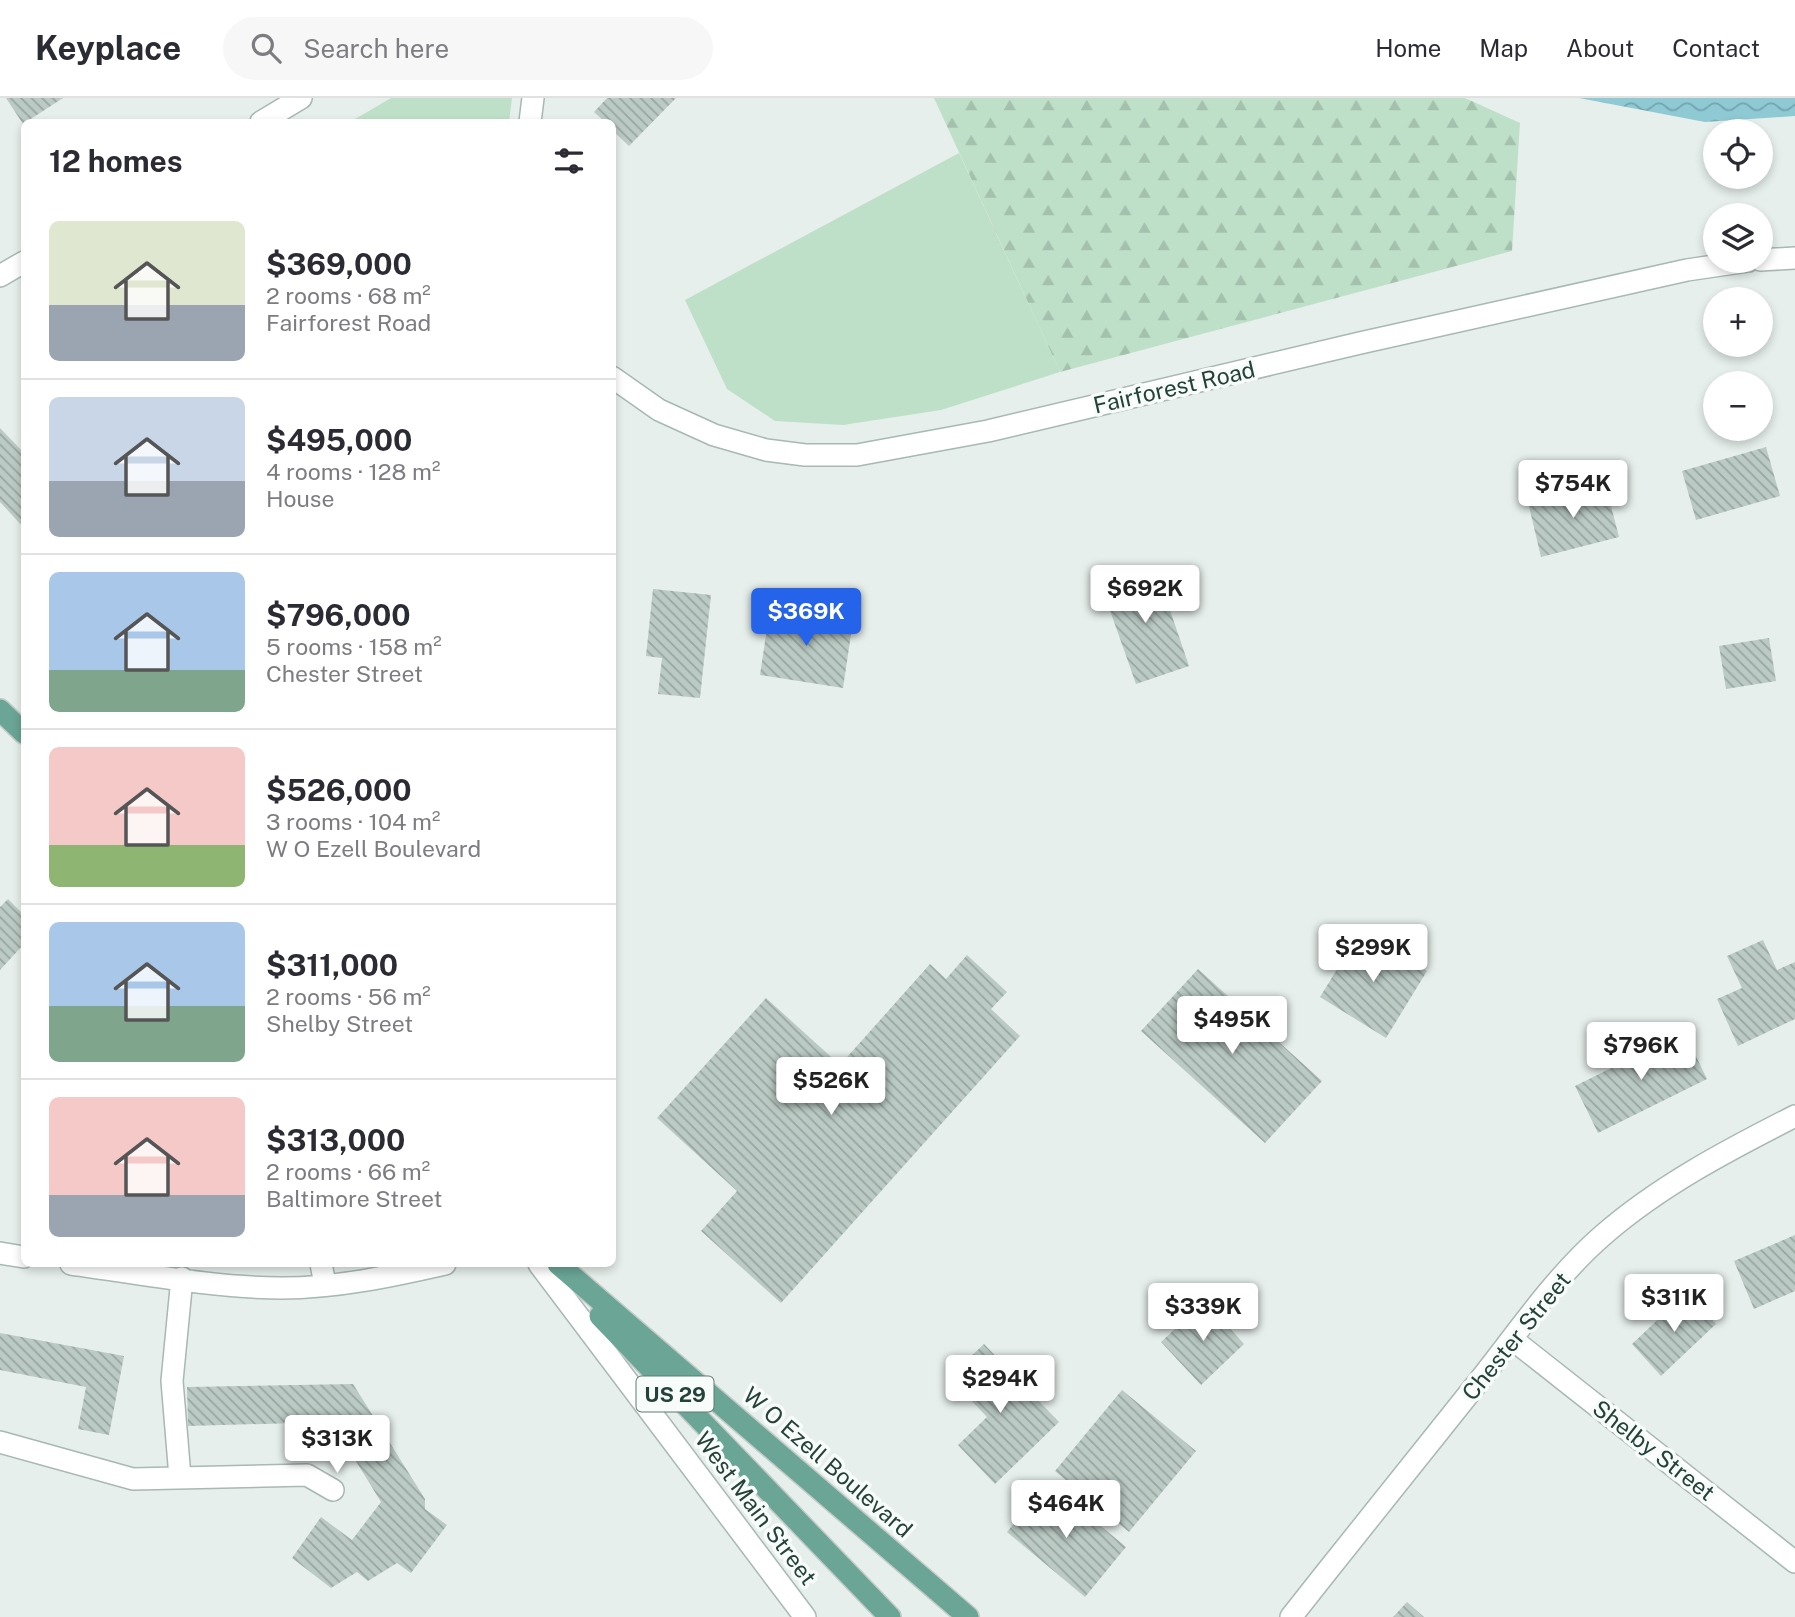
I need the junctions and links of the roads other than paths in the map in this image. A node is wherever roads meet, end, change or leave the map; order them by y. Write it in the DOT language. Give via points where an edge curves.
graph roads {
  1 [pos="301,98"];
  2 [pos="533,98"];
  3 [pos="266,119"];
  4 [pos="530,119"];
  5 [pos="1795,258"];
  6 [pos="1773,259"];
  7 [pos="21,263"];
  8 [pos="1703,268"];
  9 [pos="0,276"];
  10 [pos="616,380"];
  11 [pos="0,710"];
  12 [pos="21,730"];
  13 [pos="1795,1116"];
  14 [pos="0,1254"];
  15 [pos="21,1257"];
  16 [pos="95,1267"];
  17 [pos="432,1267"];
  18 [pos="542,1267"];
  19 [pos="553,1267"];
  20 [pos="561,1267"];
  21 [pos="323,1274"];
  22 [pos="182,1278"];
  23 [pos="1512,1339"];
  24 [pos="0,1442"];
  25 [pos="180,1477"];
  26 [pos="333,1490"];
  27 [pos="1795,1562"];
  28 [pos="805,1617"];
  29 [pos="890,1617"];
  30 [pos="968,1617"];
  31 [pos="1291,1617"];
  1 -- 3 [label="street"];
  2 -- 4 [label="street"];
  5 -- 6 [label="street"];
  7 -- 9 [label="street"];
  8 -- 10 [label="street, Fairforest Road" via="1360,342 988,431 857,455 766,450 714,435 659,410"];
  11 -- 12 [label="main road"];
  13 -- 23 [label="street, Chester Street" via="1668,1186 1633,1211 1571,1267"];
  14 -- 15 [label="street"];
  16 -- 22 [label="street"];
  17 -- 21 [label="street" via="388,1277"];
  18 -- 28 [label="street, West Main Street"];
  19 -- 29 [label="main road, US 29"];
  20 -- 30 [label="main road, W O Ezell Boulevard / US 29"];
  21 -- 22 [label="street" via="283,1288"];
  22 -- 25 [label="street" via="172,1381"];
  23 -- 27 [label="street, Shelby Street"];
  23 -- 31 [label="street, Chester Street"];
  24 -- 25 [label="street" via="134,1479"];
  25 -- 26 [label="street" via="307,1475"];
}
